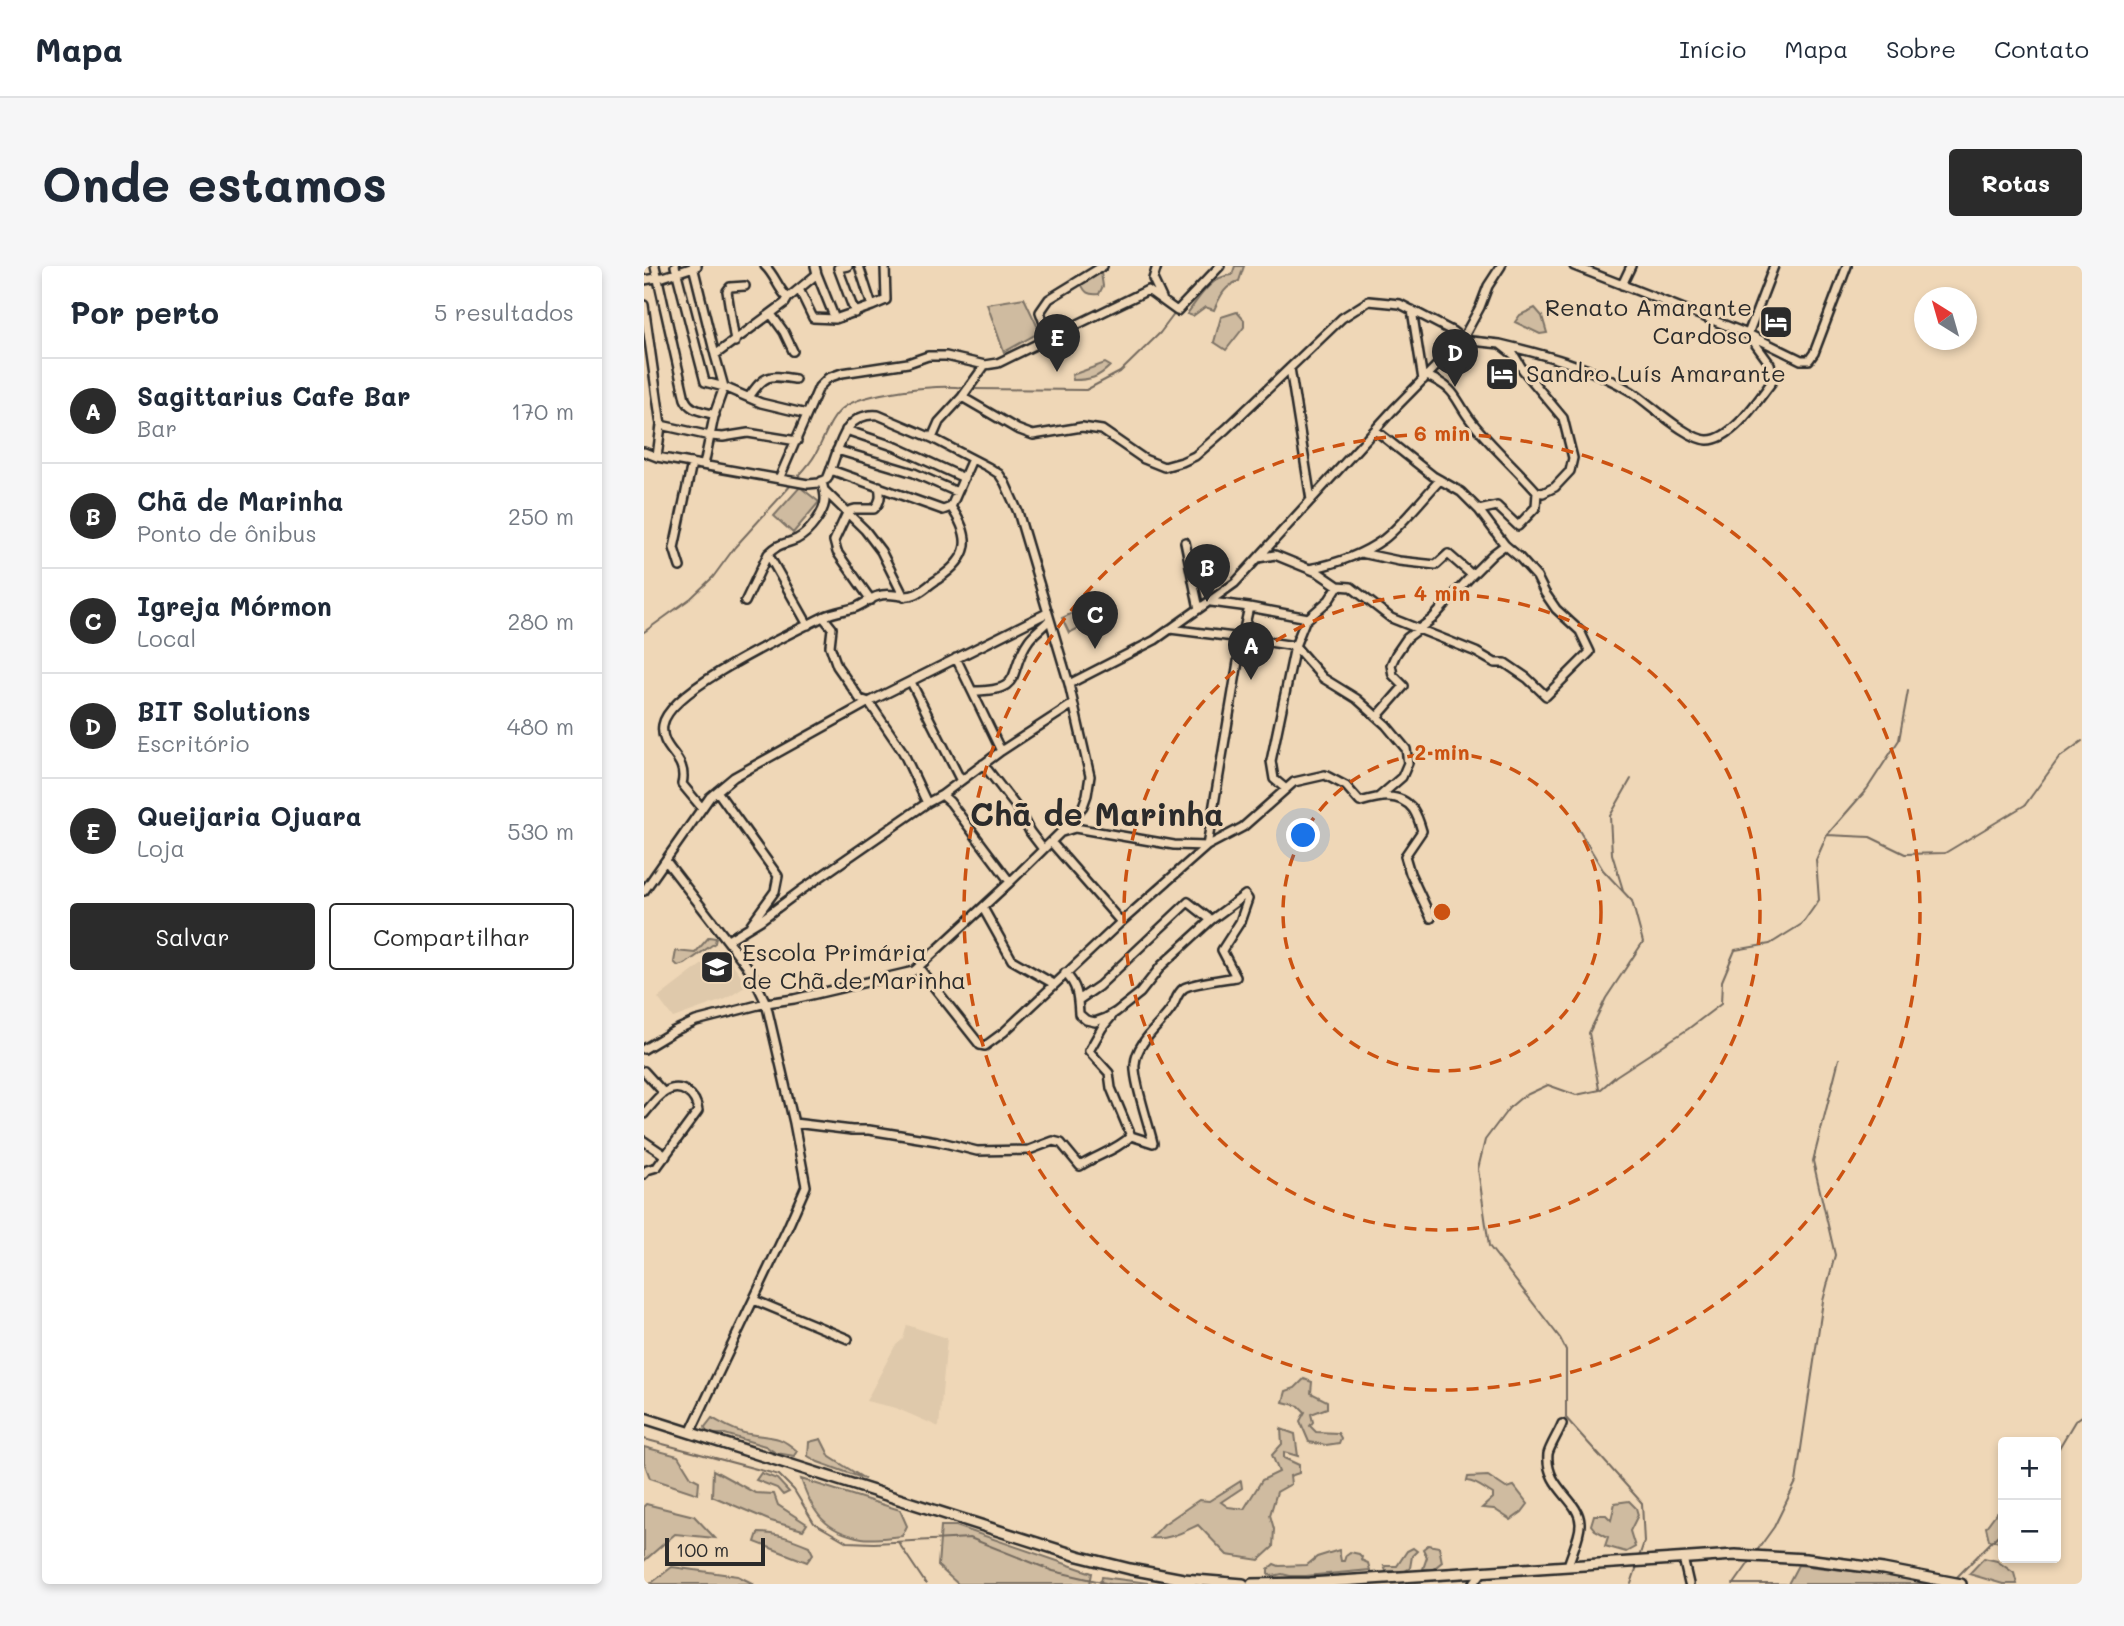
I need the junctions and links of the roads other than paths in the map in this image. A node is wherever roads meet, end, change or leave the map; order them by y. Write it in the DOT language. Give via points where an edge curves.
graph roads {
  1 [pos="655,266"];
  2 [pos="695,266"];
  3 [pos="765,266"];
  4 [pos="848,266"];
  5 [pos="859,266"];
  6 [pos="885,266"];
  7 [pos="1103,266"];
  8 [pos="1157,266"];
  9 [pos="1220,266"];
  10 [pos="1501,266"];
  11 [pos="1574,266"];
  12 [pos="1631,266"];
  13 [pos="1774,266"];
  14 [pos="1847,266"];
  15 [pos="838,267"];
  16 [pos="676,269"];
  17 [pos="816,270"];
  18 [pos="658,278"];
  19 [pos="644,280"];
  20 [pos="1622,285"];
  21 [pos="745,286"];
  22 [pos="799,289"];
  23 [pos="788,298"];
  24 [pos="1168,304"];
  25 [pos="644,305"];
  26 [pos="872,306"];
  27 [pos="1412,310"];
  28 [pos="855,313"];
  29 [pos="771,314"];
  30 [pos="835,319"];
  31 [pos="1452,331"];
  32 [pos="1468,331"];
  33 [pos="1748,334"];
  34 [pos="1049,337"];
  35 [pos="735,342"];
  36 [pos="1461,342"];
  37 [pos="1500,344"];
  38 [pos="793,351"];
  39 [pos="715,355"];
  40 [pos="985,365"];
  41 [pos="1290,368"];
  42 [pos="1425,378"];
  43 [pos="795,379"];
  44 [pos="724,387"];
  45 [pos="749,397"];
  46 [pos="962,397"];
  47 [pos="807,414"];
  48 [pos="715,415"];
  49 [pos="661,425"];
  50 [pos="846,430"];
  51 [pos="1375,430"];
  52 [pos="710,436"];
  53 [pos="932,438"];
  54 [pos="797,441"];
  55 [pos="838,450"];
  56 [pos="649,456"];
  57 [pos="972,459"];
  58 [pos="692,463"];
  59 [pos="704,465"];
  60 [pos="831,470"];
  61 [pos="964,478"];
  62 [pos="781,479"];
  63 [pos="1440,480"];
  64 [pos="822,481"];
  65 [pos="879,486"];
  66 [pos="824,491"];
  67 [pos="957,492"];
  68 [pos="1537,492"];
  69 [pos="1311,500"];
  70 [pos="951,506"];
  71 [pos="1479,510"];
  72 [pos="848,511"];
  73 [pos="1185,542"];
  74 [pos="1505,545"];
  75 [pos="1361,553"];
  76 [pos="768,554"];
  77 [pos="1257,558"];
  78 [pos="680,567"];
  79 [pos="1309,569"];
  80 [pos="1472,575"];
  81 [pos="1338,586"];
  82 [pos="904,597"];
  83 [pos="871,600"];
  84 [pos="746,602"];
  85 [pos="1210,602"];
  86 [pos="1249,607"];
  87 [pos="1199,609"];
  88 [pos="823,617"];
  89 [pos="1048,617"];
  90 [pos="1308,618"];
  91 [pos="808,625"];
  92 [pos="1169,629"];
  93 [pos="1416,629"];
  94 [pos="1242,638"];
  95 [pos="1295,646"];
  96 [pos="956,658"];
  97 [pos="911,682"];
  98 [pos="1069,684"];
  99 [pos="973,691"];
  100 [pos="869,702"];
  101 [pos="1073,704"];
  102 [pos="1377,717"];
  103 [pos="1000,751"];
  104 [pos="983,764"];
  105 [pos="961,781"];
  106 [pos="1286,789"];
  107 [pos="716,791"];
  108 [pos="942,795"];
  109 [pos="1379,797"];
  110 [pos="927,803"];
  111 [pos="702,808"];
  112 [pos="1061,832"];
  113 [pos="1051,842"];
  114 [pos="1174,845"];
  115 [pos="1208,846"];
  116 [pos="1043,849"];
  117 [pos="666,861"];
  118 [pos="1185,866"];
  119 [pos="1010,882"];
  120 [pos="644,891"];
  121 [pos="983,908"];
  122 [pos="1431,918"];
  123 [pos="1211,920"];
  124 [pos="1121,922"];
  125 [pos="748,927"];
  126 [pos="727,940"];
  127 [pos="919,968"];
  128 [pos="1065,973"];
  129 [pos="1054,984"];
  130 [pos="1080,999"];
  131 [pos="766,1003"];
  132 [pos="1116,1012"];
  133 [pos="644,1049"];
  134 [pos="644,1071"];
  135 [pos="664,1093"];
  136 [pos="644,1114"];
  137 [pos="794,1123"];
  138 [pos="1131,1136"];
  139 [pos="644,1141"];
  140 [pos="666,1156"];
  141 [pos="644,1174"];
  142 [pos="754,1300"];
  143 [pos="848,1339"];
  144 [pos="644,1418"];
  145 [pos="1562,1424"];
  146 [pos="690,1433"];
  147 [pos="1683,1558"];
  148 [pos="1567,1566"];
  149 [pos="1483,1572"];
  150 [pos="1689,1582"];
  151 [pos="1243,1584"];
  152 [pos="1252,1584"];
  153 [pos="1263,1584"];
  154 [pos="1473,1584"];
  155 [pos="1961,1584"];
  1 -- 18 [label="street"];
  2 -- 16 [label="street"];
  2 -- 39 [label="street"];
  3 -- 23 [label="street"];
  4 -- 15 [label="street"];
  5 -- 26 [label="street"];
  6 -- 26 [label="street" via="887,300"];
  7 -- 34 [label="street" via="1049,299 1040,312"];
  8 -- 24 [label="street" via="1153,279"];
  9 -- 24 [label="street" via="1183,307 1177,311"];
  10 -- 32 [label="street"];
  11 -- 20 [label="street"];
  12 -- 20 [label="street"];
  13 -- 33 [label="street"];
  14 -- 33 [label="street" via="1809,360"];
  15 -- 28 [label="street"];
  16 -- 18 [label="street"];
  16 -- 44 [label="street" via="703,378 708,384"];
  17 -- 22 [label="street"];
  17 -- 30 [label="street"];
  18 -- 19 [label="street"];
  18 -- 48 [label="street" via="685,399 692,408"];
  20 -- 33 [label="street"];
  21 -- 35 [label="street" via="727,291"];
  22 -- 23 [label="street"];
  22 -- 30 [label="street" via="813,318"];
  23 -- 29 [label="street"];
  24 -- 34 [label="street" via="1148,290"];
  25 -- 49 [label="street"];
  26 -- 28 [label="street"];
  27 -- 31 [label="street"];
  27 -- 41 [label="street" via="1368,301 1342,318"];
  27 -- 42 [label="street"];
  28 -- 30 [label="street"];
  29 -- 35 [label="street"];
  29 -- 38 [label="street"];
  31 -- 32 [label="street"];
  31 -- 36 [label="street"];
  32 -- 36 [label="street"];
  33 -- 37 [label="street" via="1770,364 1774,379 1725,435 1708,441 1689,433 1631,391 1582,368"];
  34 -- 40 [label="street"];
  35 -- 39 [label="street"];
  36 -- 37 [label="street"];
  36 -- 42 [label="street"];
  37 -- 68 [label="street" via="1514,355 1563,418 1573,458 1570,471 1555,487"];
  39 -- 44 [label="street"];
  40 -- 46 [label="street"];
  40 -- 47 [label="street" via="928,356 842,373 819,387"];
  41 -- 46 [label="street" via="1195,456 1164,467 1102,430 1082,427 1033,435"];
  41 -- 69 [label="street"];
  42 -- 51 [label="street"];
  42 -- 68 [label="street" via="1443,382 1471,421"];
  43 -- 45 [label="street" via="766,377"];
  44 -- 45 [label="street"];
  44 -- 48 [label="street"];
  45 -- 47 [label="street"];
  46 -- 53 [label="street" via="939,422"];
  47 -- 54 [label="street"];
  48 -- 52 [label="street"];
  49 -- 52 [label="street"];
  49 -- 56 [label="street"];
  50 -- 53 [label="street" via="869,414"];
  50 -- 55 [label="street"];
  50 -- 61 [label="street"];
  51 -- 63 [label="street"];
  51 -- 69 [label="street"];
  52 -- 54 [label="street" via="748,433"];
  52 -- 59 [label="street"];
  53 -- 57 [label="street"];
  54 -- 62 [label="street"];
  55 -- 60 [label="street"];
  55 -- 67 [label="street" via="914,473"];
  56 -- 58 [label="street"];
  57 -- 61 [label="street"];
  57 -- 89 [label="street" via="999,474 1011,493"];
  58 -- 59 [label="street"];
  58 -- 78 [label="street" via="674,548"];
  59 -- 62 [label="street"];
  60 -- 64 [label="street"];
  60 -- 65 [label="street"];
  61 -- 67 [label="street"];
  62 -- 64 [label="street" via="808,484"];
  63 -- 71 [label="street"];
  63 -- 75 [label="street" via="1385,538"];
  64 -- 66 [label="street"];
  65 -- 70 [label="street" via="943,510"];
  65 -- 72 [label="street" via="881,495 874,509"];
  66 -- 72 [label="street"];
  66 -- 76 [label="street" via="824,506 806,532"];
  67 -- 70 [label="street"];
  68 -- 71 [label="street" via="1536,507 1518,526 1497,506"];
  69 -- 77 [label="street"];
  70 -- 82 [label="street" via="967,544 961,560 916,594"];
  71 -- 74 [label="street"];
  72 -- 82 [label="street" via="881,551"];
  72 -- 83 [label="street" via="834,541 836,552"];
  73 -- 87 [label="street"];
  74 -- 80 [label="street"];
  74 -- 93 [label="street" via="1538,577 1556,609 1580,631 1590,652 1546,696 1506,663 1496,663"];
  75 -- 79 [label="street"];
  75 -- 80 [label="street" via="1436,565 1448,554"];
  76 -- 84 [label="street"];
  76 -- 91 [label="street"];
  77 -- 79 [label="street" via="1275,555"];
  77 -- 85 [label="street"];
  79 -- 81 [label="street"];
  80 -- 93 [label="street" via="1432,619"];
  81 -- 90 [label="street"];
  81 -- 93 [label="street" via="1351,587 1391,618"];
  82 -- 83 [label="street" via="879,595"];
  83 -- 88 [label="street"];
  85 -- 86 [label="street"];
  85 -- 87 [label="street"];
  86 -- 90 [label="street"];
  86 -- 94 [label="street"];
  87 -- 92 [label="street"];
  88 -- 91 [label="street"];
  88 -- 100 [label="street" via="832,628 830,646 837,666 860,699"];
  89 -- 96 [label="street"];
  89 -- 98 [label="street"];
  89 -- 99 [label="street" via="1029,640 1006,686"];
  90 -- 95 [label="street"];
  91 -- 111 [label="street" via="703,683 680,699 664,721 665,741 683,767 682,784"];
  92 -- 94 [label="street"];
  92 -- 98 [label="street"];
  93 -- 102 [label="street" via="1391,665 1393,675 1404,686"];
  94 -- 95 [label="street"];
  94 -- 115 [label="street"];
  95 -- 102 [label="street" via="1323,678"];
  95 -- 106 [label="street" via="1271,761 1274,779"];
  96 -- 97 [label="street"];
  96 -- 99 [label="street"];
  97 -- 100 [label="street"];
  97 -- 105 [label="street"];
  98 -- 101 [label="street"];
  99 -- 103 [label="street"];
  100 -- 107 [label="street"];
  100 -- 110 [label="street" via="903,752"];
  101 -- 103 [label="street"];
  101 -- 112 [label="street" via="1090,776 1083,806"];
  102 -- 109 [label="street" via="1406,749 1408,763 1402,777"];
  103 -- 104 [label="street"];
  104 -- 105 [label="street"];
  104 -- 116 [label="street"];
  105 -- 108 [label="street"];
  106 -- 109 [label="street" via="1294,782 1325,775 1346,786 1360,802"];
  106 -- 115 [label="street" via="1243,827"];
  107 -- 111 [label="street"];
  107 -- 125 [label="street" via="778,876 775,891"];
  108 -- 110 [label="street"];
  108 -- 119 [label="street"];
  109 -- 122 [label="street" via="1395,796 1413,809 1422,831 1405,856"];
  110 -- 125 [label="street"];
  111 -- 117 [label="street"];
  112 -- 113 [label="street"];
  112 -- 114 [label="street" via="1088,829"];
  113 -- 116 [label="street"];
  113 -- 124 [label="street"];
  114 -- 115 [label="street"];
  114 -- 118 [label="street" via="1186,854"];
  115 -- 118 [label="street"];
  116 -- 119 [label="street"];
  117 -- 120 [label="street"];
  117 -- 126 [label="street"];
  118 -- 124 [label="street"];
  119 -- 121 [label="street"];
  121 -- 127 [label="street"];
  121 -- 129 [label="street" via="1012,960"];
  123 -- 130 [label="street" via="1188,902"];
  123 -- 132 [label="street"];
  123 -- 138 [label="street" via="1245,895 1248,899 1222,950 1236,977 1185,987 1146,1040 1135,1063 1153,1143"];
  124 -- 128 [label="street"];
  125 -- 126 [label="street"];
  126 -- 131 [label="street" via="750,970"];
  127 -- 129 [label="street" via="985,1046"];
  127 -- 131 [label="street" via="910,974"];
  128 -- 129 [label="street"];
  128 -- 130 [label="street"];
  130 -- 132 [label="street" via="1079,1014 1086,1020"];
  131 -- 133 [label="street" via="695,1021"];
  131 -- 137 [label="street"];
  132 -- 138 [label="street" via="1089,1051 1109,1073"];
  134 -- 135 [label="street"];
  135 -- 136 [label="street"];
  135 -- 140 [label="street" via="676,1088 688,1091 698,1111"];
  137 -- 138 [label="street" via="869,1130 977,1151 1029,1150 1053,1141 1080,1166"];
  137 -- 142 [label="street" via="806,1186"];
  139 -- 140 [label="street"];
  140 -- 141 [label="street"];
  142 -- 143 [label="street"];
  142 -- 146 [label="street"];
  144 -- 146 [label="main road"];
  145 -- 148 [label="street" via="1548,1452 1554,1484 1580,1521"];
  146 -- 151 [label="main road" via="1078,1556 1183,1579"];
  147 -- 148 [label="main road"];
  147 -- 150 [label="street"];
  147 -- 155 [label="main road" via="1807,1559"];
  148 -- 149 [label="main road"];
  149 -- 153 [label="main road"];
  149 -- 154 [label="street"];
  152 -- 153 [label="main road"];
}
